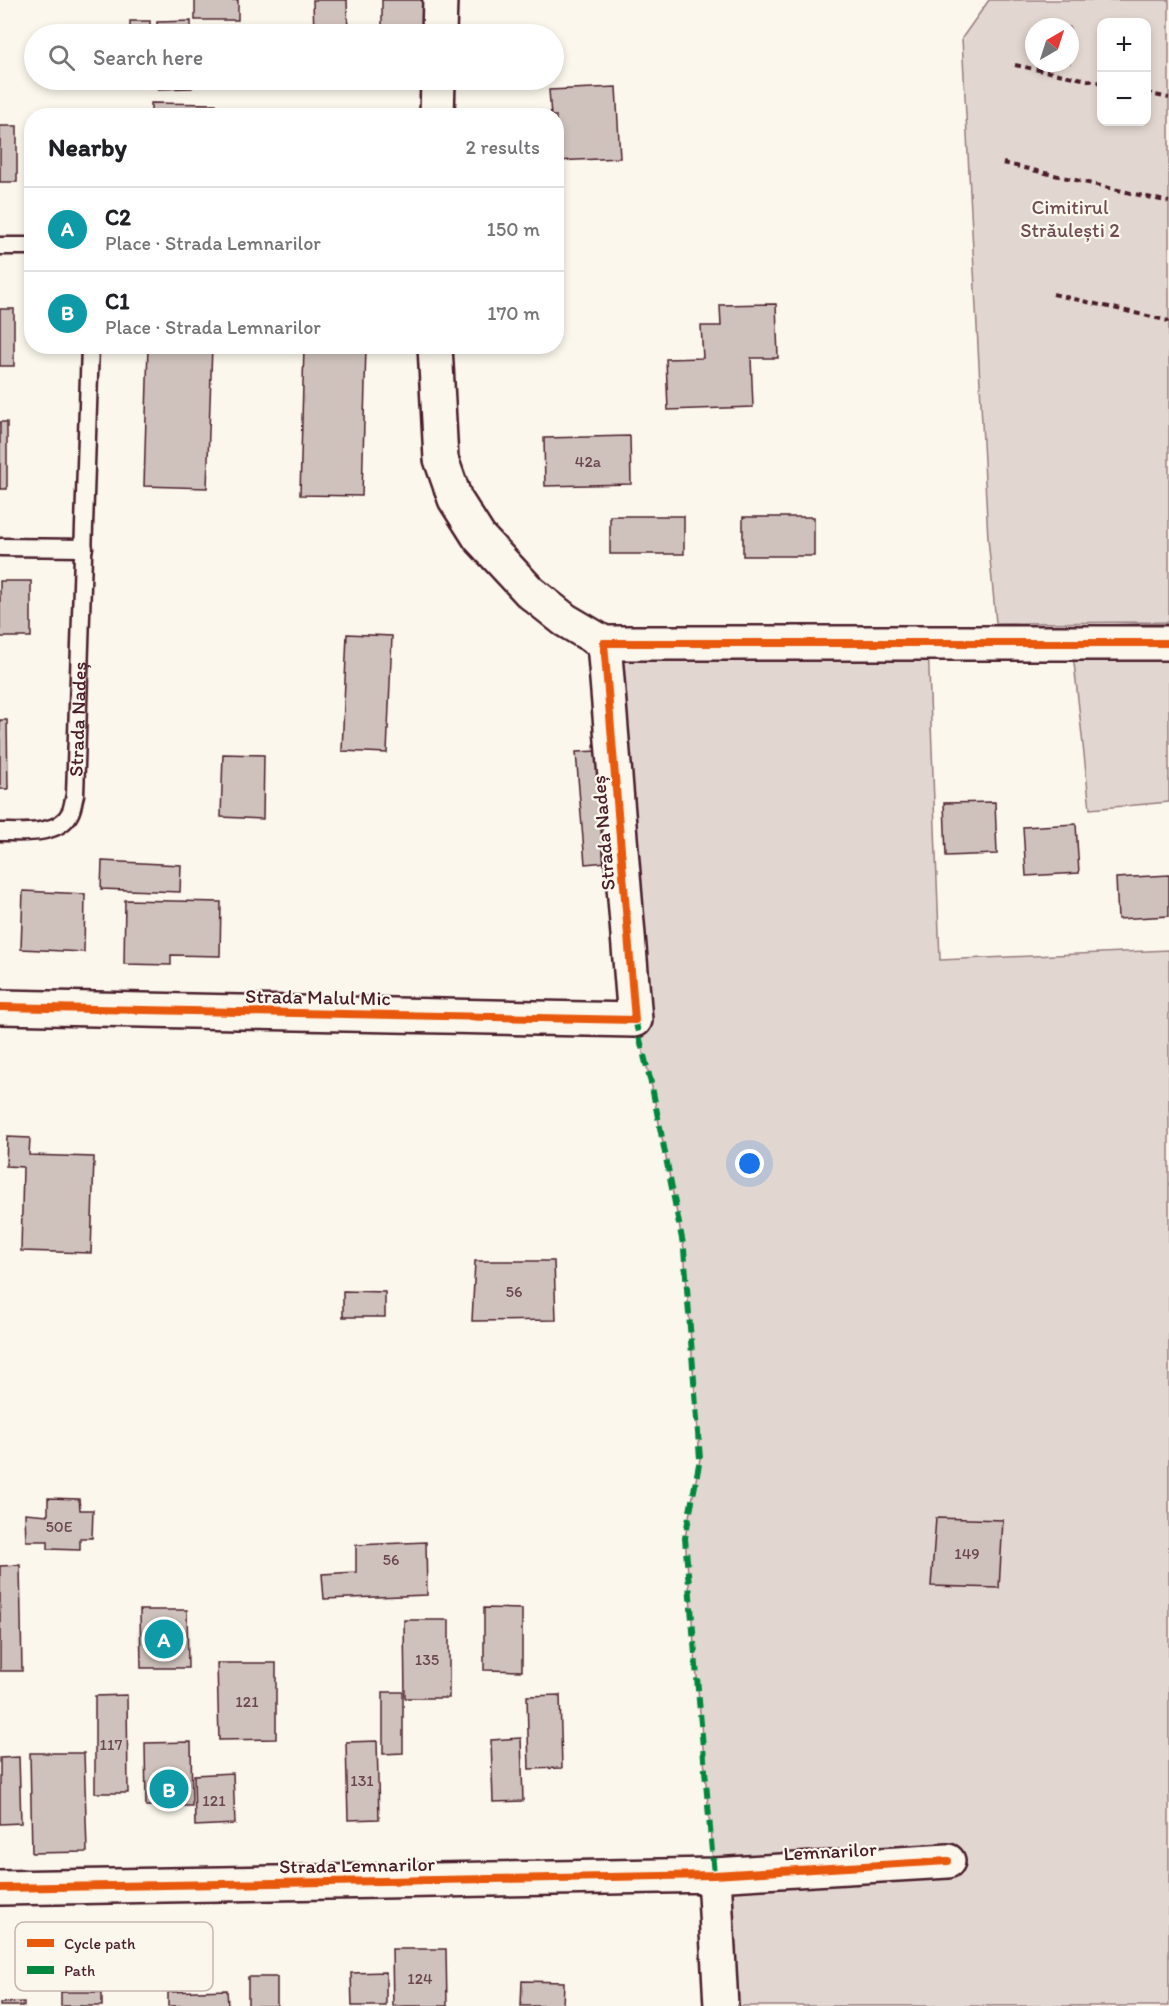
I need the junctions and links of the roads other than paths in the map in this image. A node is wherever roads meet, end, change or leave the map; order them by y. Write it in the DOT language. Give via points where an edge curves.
graph roads {
  1 [pos="440,0"];
  2 [pos="439,24"];
  3 [pos="438,90"];
  4 [pos="437,108"];
  5 [pos="0,246"];
  6 [pos="24,246"];
  7 [pos="90,354"];
  8 [pos="435,354"];
  9 [pos="0,547"];
  10 [pos="84,548"];
  11 [pos="604,643"];
  12 [pos="1169,643"];
  13 [pos="0,832"];
  14 [pos="0,1007"];
  15 [pos="635,1020"];
  16 [pos="948,1861"];
  17 [pos="714,1875"];
  18 [pos="0,1888"];
  19 [pos="721,2006"];
  1 -- 2 [label="street"];
  3 -- 4 [label="street"];
  5 -- 6 [label="lane"];
  7 -- 10 [label="lane, Strada Nadeș"];
  8 -- 11 [label="street" via="441,459 455,499 479,537 530,592 565,620"];
  9 -- 10 [label="lane"];
  10 -- 13 [label="lane, Strada Nadeș" via="75,795 70,815 57,827"];
  11 -- 12 [label="street"];
  11 -- 15 [label="street, Strada Nadeș"];
  14 -- 15 [label="street, Strada Malul Mic"];
  16 -- 17 [label="street, Lemnarilor"];
  17 -- 18 [label="street, Strada Lemnarilor"];
  17 -- 19 [label="street"];
}
